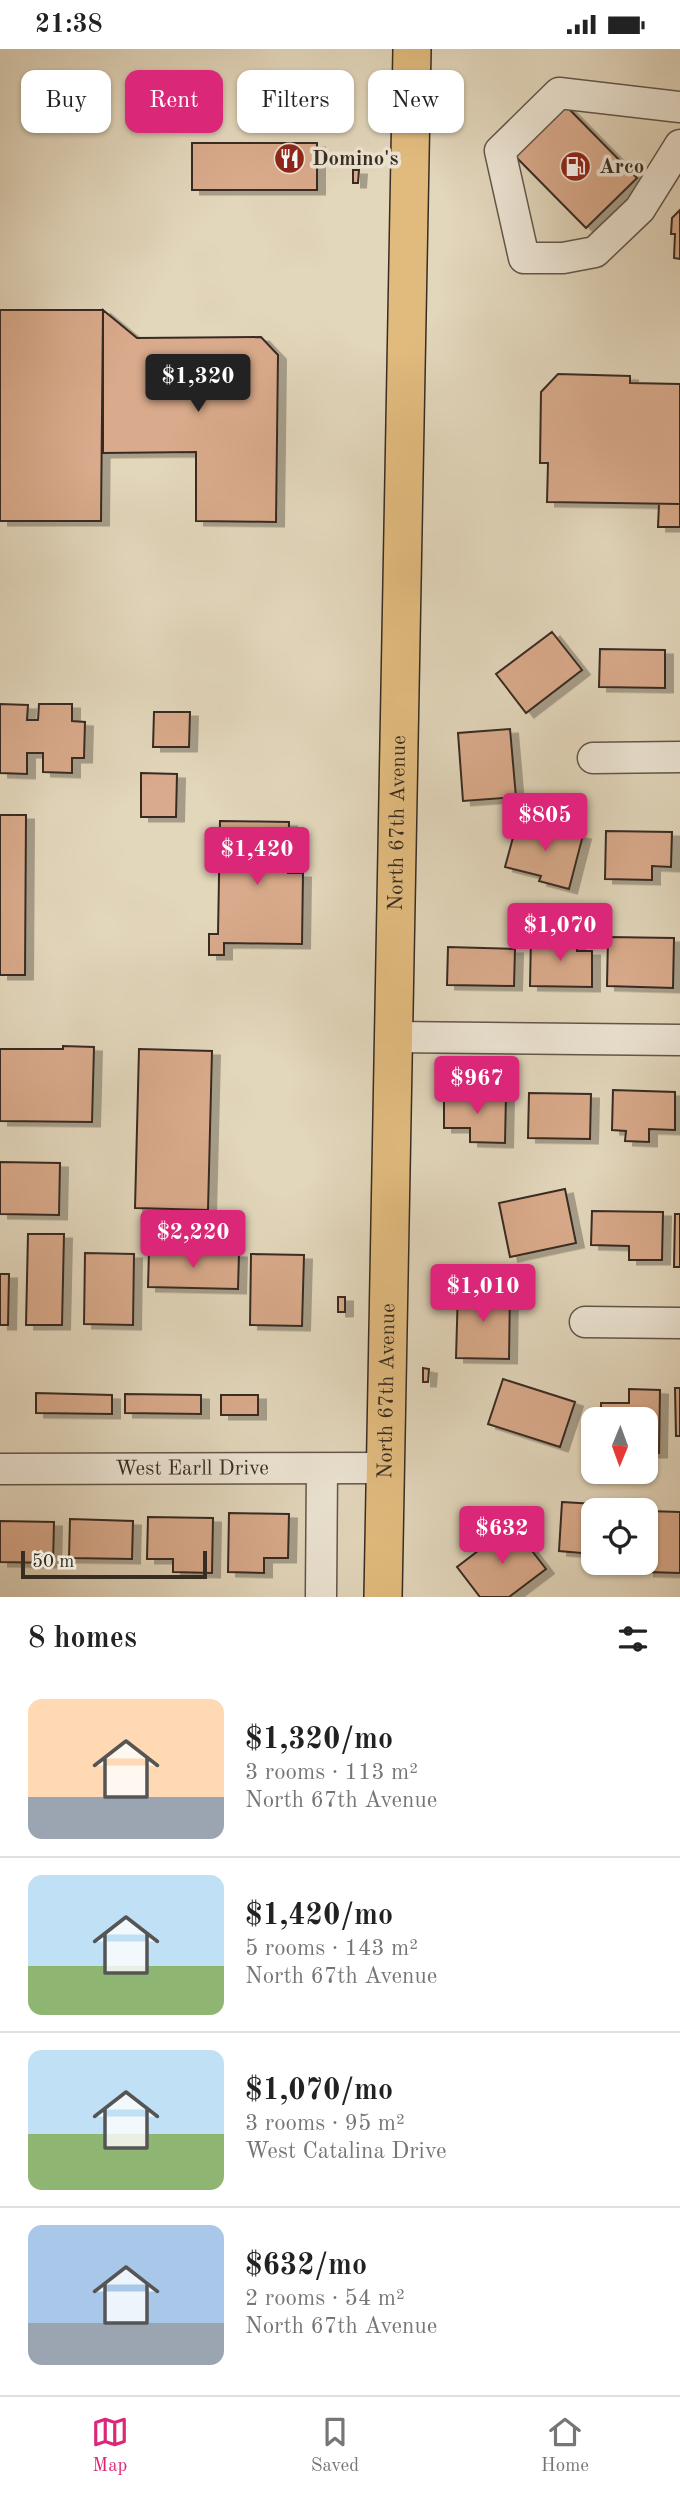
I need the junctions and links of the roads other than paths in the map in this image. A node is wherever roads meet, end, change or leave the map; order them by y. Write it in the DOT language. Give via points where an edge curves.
graph roads {
  1 [pos="412,49"];
  2 [pos="680,107"];
  3 [pos="680,145"];
  4 [pos="680,757"];
  5 [pos="593,758"];
  6 [pos="393,1037"];
  7 [pos="680,1040"];
  8 [pos="585,1322"];
  9 [pos="680,1323"];
  10 [pos="386,1468"];
  11 [pos="0,1469"];
  12 [pos="323,1469"];
  13 [pos="321,1597"];
  14 [pos="383,1597"];
  1 -- 6 [label="main road, North 67th Avenue"];
  2 -- 3 [label="street" via="559,93 500,151 524,258 595,252 640,209"];
  4 -- 5 [label="street"];
  6 -- 7 [label="street"];
  6 -- 10 [label="main road, North 67th Avenue"];
  8 -- 9 [label="street"];
  10 -- 12 [label="street, West Earll Drive"];
  10 -- 14 [label="main road, North 67th Avenue"];
  11 -- 12 [label="street, West Earll Drive"];
  12 -- 13 [label="street"];
}
